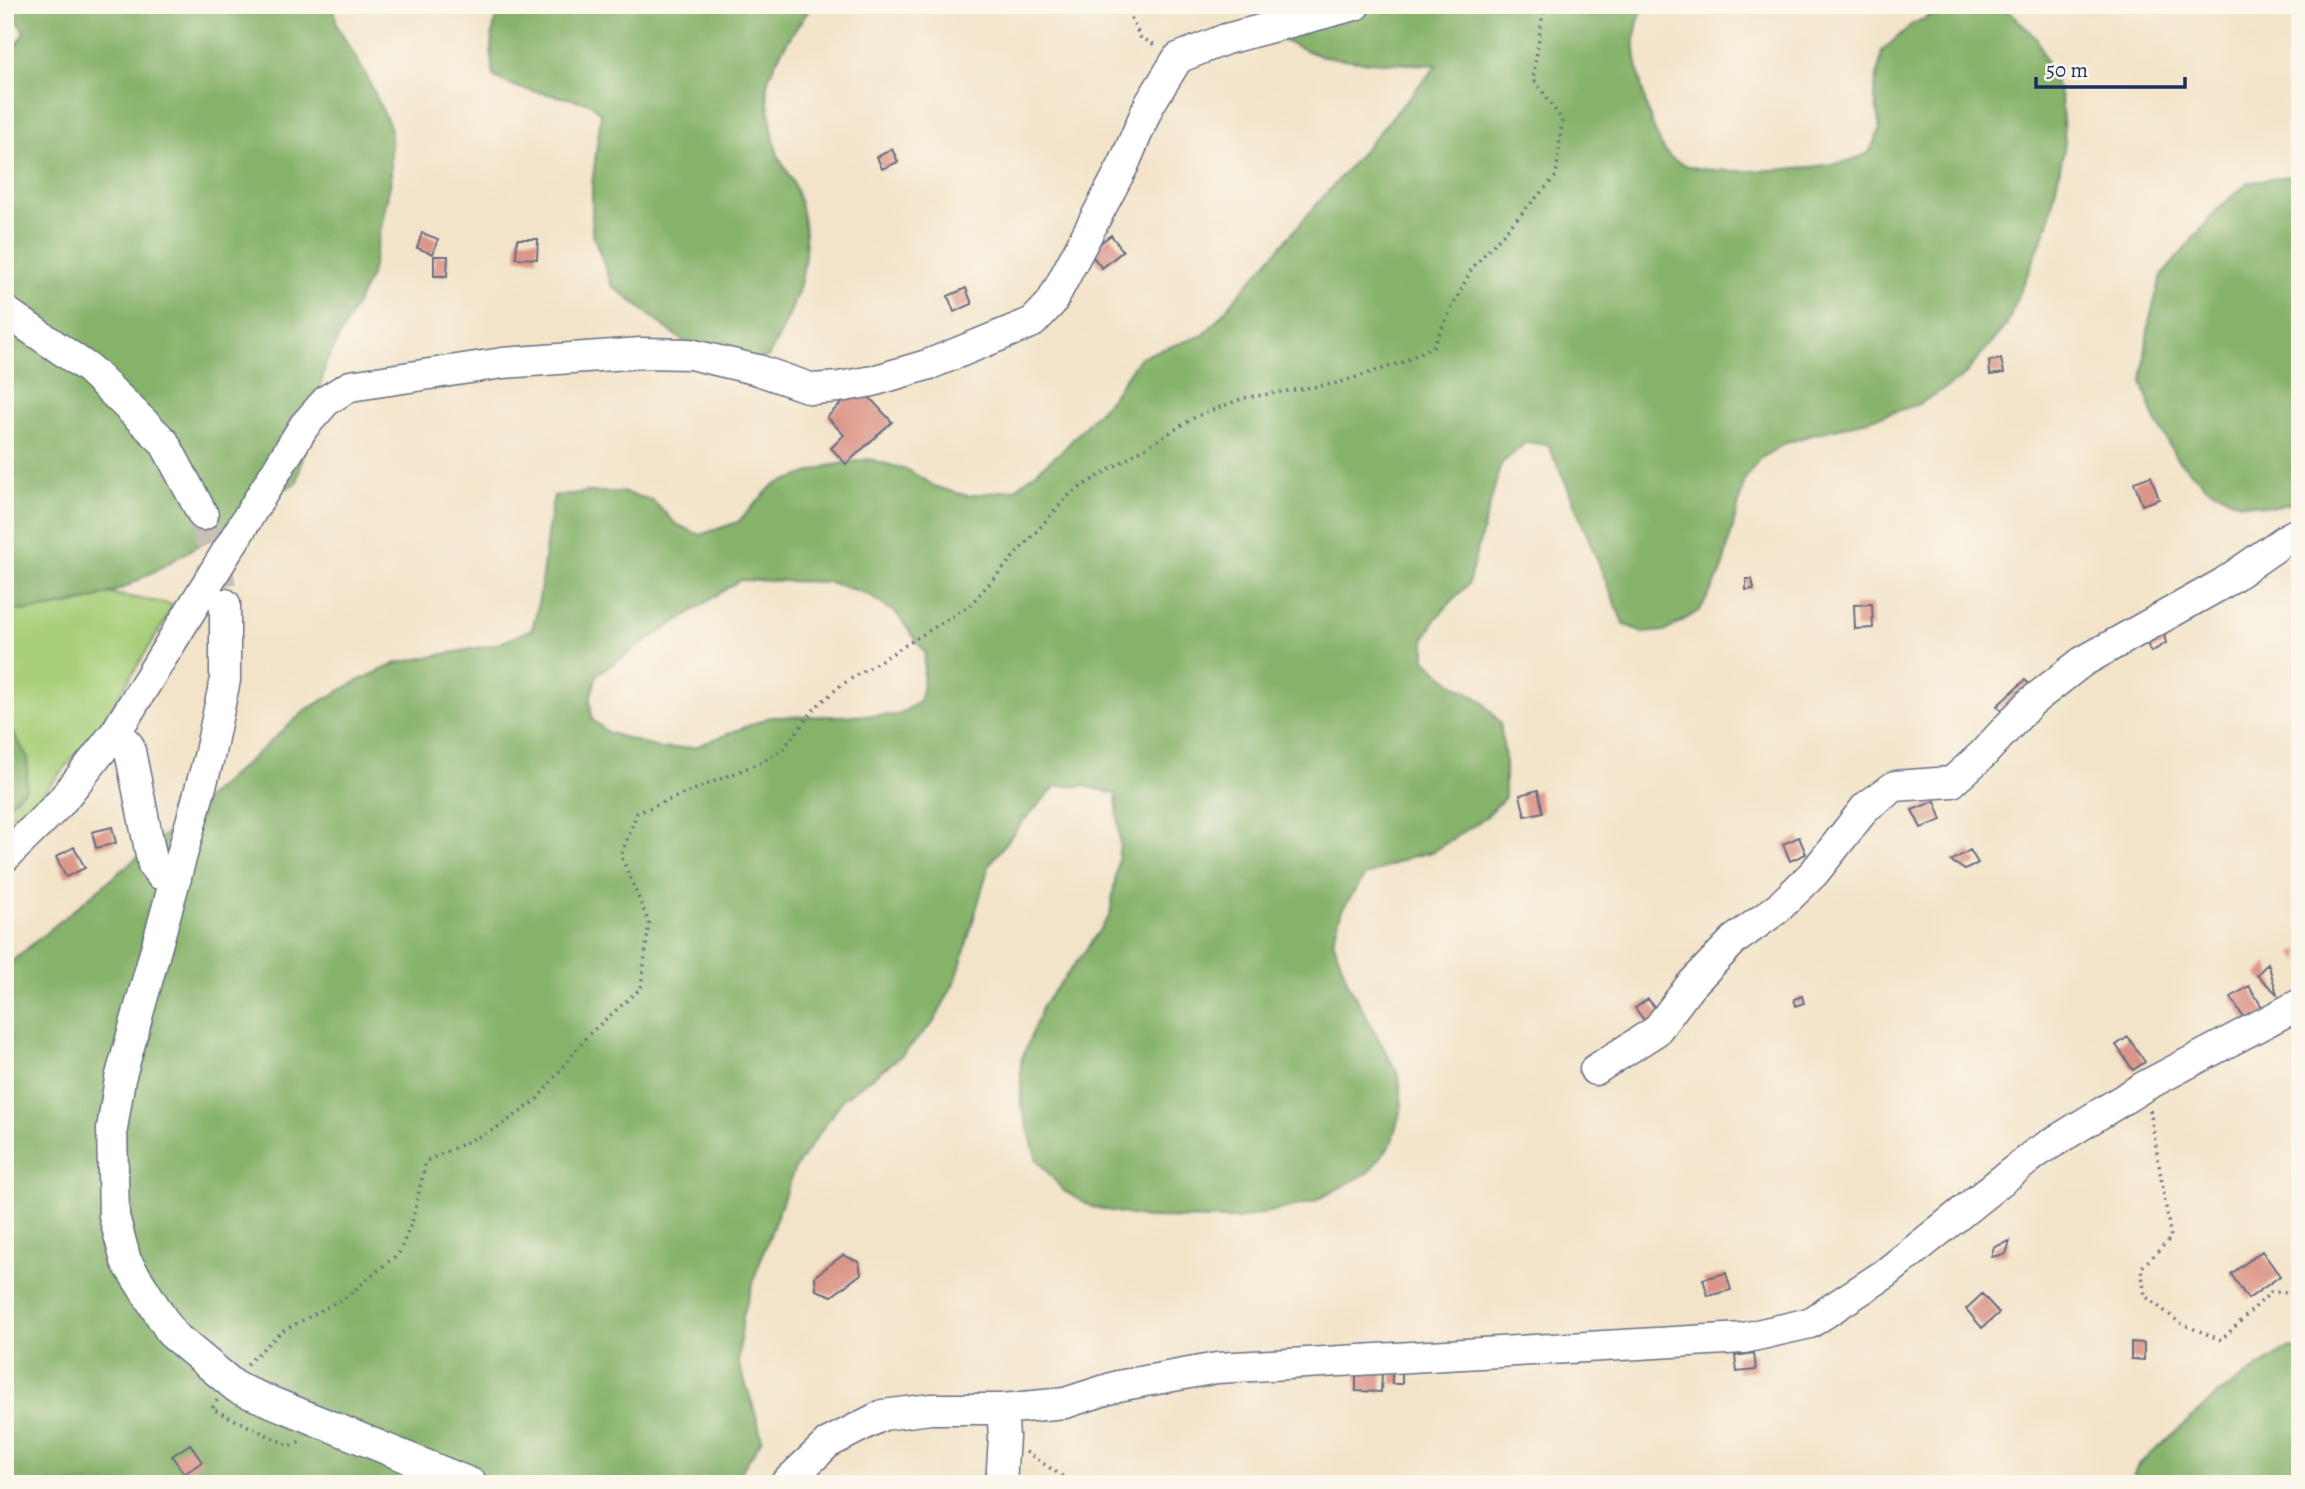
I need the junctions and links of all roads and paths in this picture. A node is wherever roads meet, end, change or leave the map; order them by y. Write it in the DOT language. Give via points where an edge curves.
graph roads {
  1 [pos="1125,5"];
  2 [pos="1355,5"];
  3 [pos="1546,5"];
  4 [pos="1178,58"];
  5 [pos="5,311"];
  6 [pos="203,515"];
  7 [pos="2300,532"];
  8 [pos="225,604"];
  9 [pos="116,732"];
  10 [pos="5,857"];
  11 [pos="176,878"];
  12 [pos="2300,1004"];
  13 [pos="1595,1070"];
  14 [pos="2145,1086"];
  15 [pos="2300,1292"];
  16 [pos="247,1363"];
  17 [pos="1003,1423"];
  18 [pos="472,1484"];
  19 [pos="785,1484"];
  20 [pos="1001,1484"];
  21 [pos="1074,1484"];
  1 -- 4 [label="path" via="1140,37"];
  2 -- 4 [label="street" via="1226,38"];
  3 -- 16 [label="path" via="1533,78 1562,120 1556,176 1472,268 1433,346 1403,362 1338,383 1244,398 1198,416 1071,493 969,606 841,685 816,707 784,748 762,762 637,813 621,856 649,923 641,988 588,1035 536,1101 496,1128 426,1161 412,1222 399,1253 346,1297 281,1332"];
  4 -- 9 [label="street" via="1149,105 1124,164 1051,303 1032,322 1003,335 930,363 839,387 813,389 690,354 641,353 503,363 350,386 327,400 304,426"];
  5 -- 6 [label="street" via="89,369 164,442"];
  7 -- 13 [label="street" via="2222,584 2082,663 2031,702 1952,782 1895,786 1866,807 1814,873 1777,909 1734,940 1656,1031"];
  8 -- 11 [label="street" via="225,680"];
  9 -- 10 [label="street" via="60,803"];
  9 -- 11 [label="street" via="129,746 153,865 160,874"];
  11 -- 18 [label="street" via="120,1079 112,1129 114,1216 127,1261 172,1334 237,1388"];
  12 -- 14 [label="street"];
  14 -- 15 [label="path" via="2171,1238 2141,1268 2146,1296 2180,1323 2221,1340 2272,1292"];
  14 -- 17 [label="street" via="2036,1153 1885,1274 1810,1323 1744,1338 1217,1368 1118,1386"];
  17 -- 19 [label="street" via="931,1409 883,1415 828,1443"];
  17 -- 20 [label="street"];
  17 -- 21 [label="path"];
}
